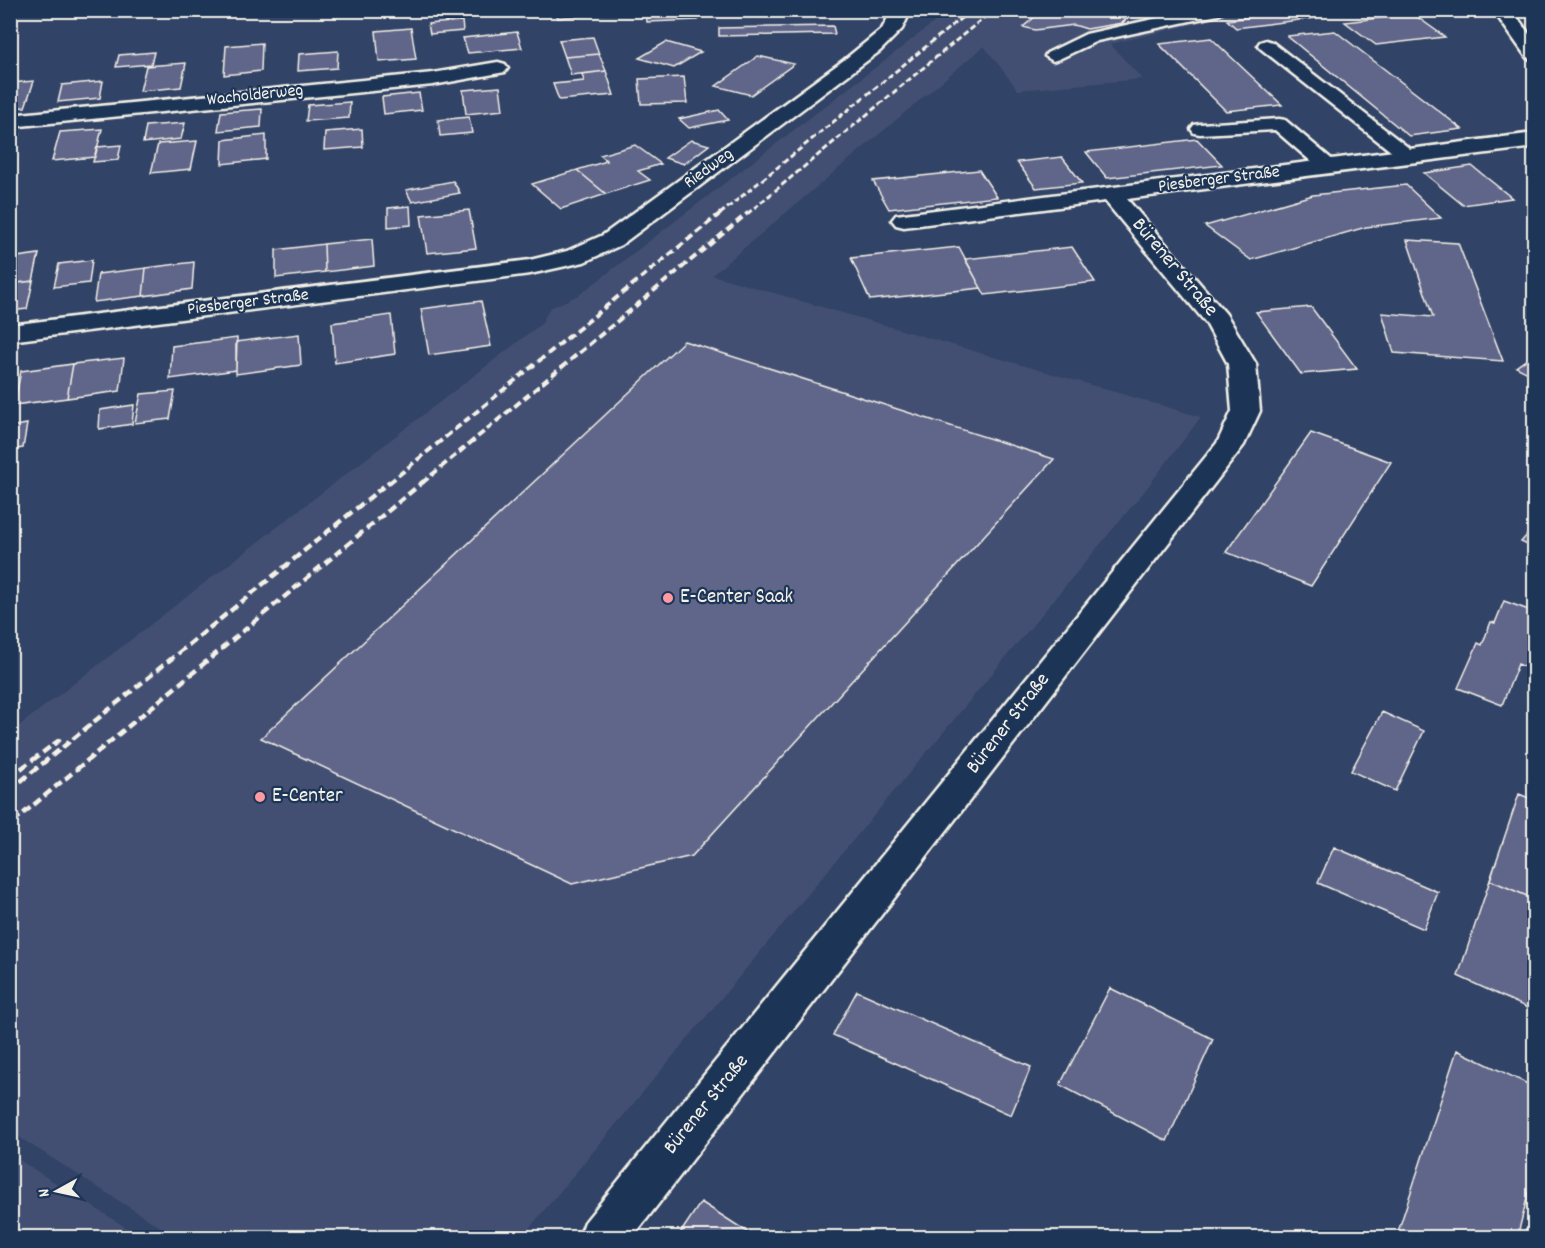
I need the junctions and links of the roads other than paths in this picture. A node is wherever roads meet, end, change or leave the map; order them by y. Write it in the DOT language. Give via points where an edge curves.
graph roads {
  1 [pos="902,10"];
  2 [pos="1218,10"];
  3 [pos="1502,10"];
  4 [pos="1266,45"];
  5 [pos="1534,54"];
  6 [pos="1053,56"];
  7 [pos="498,68"];
  8 [pos="10,121"];
  9 [pos="1200,129"];
  10 [pos="1534,140"];
  11 [pos="1408,156"];
  12 [pos="1328,166"];
  13 [pos="1111,194"];
  14 [pos="904,220"];
  15 [pos="486,273"];
  16 [pos="10,333"];
  17 [pos="602,1238"];
  1 -- 15 [label="street, Riedweg" via="888,33 851,64 612,240 575,257"];
  2 -- 6 [label="lane" via="1092,37"];
  3 -- 5 [label="street"];
  4 -- 11 [label="lane"];
  7 -- 8 [label="street, Wacholderweg" via="433,79"];
  9 -- 12 [label="lane" via="1279,124"];
  10 -- 11 [label="street, Piesberger Straße"];
  11 -- 12 [label="street, Piesberger Straße"];
  12 -- 13 [label="street, Piesberger Straße"];
  13 -- 14 [label="street, Piesberger Straße"];
  13 -- 17 [label="street, Bürener Straße" via="1217,320 1242,364 1246,411 1230,444"];
  15 -- 16 [label="street, Piesberger Straße"];
}
